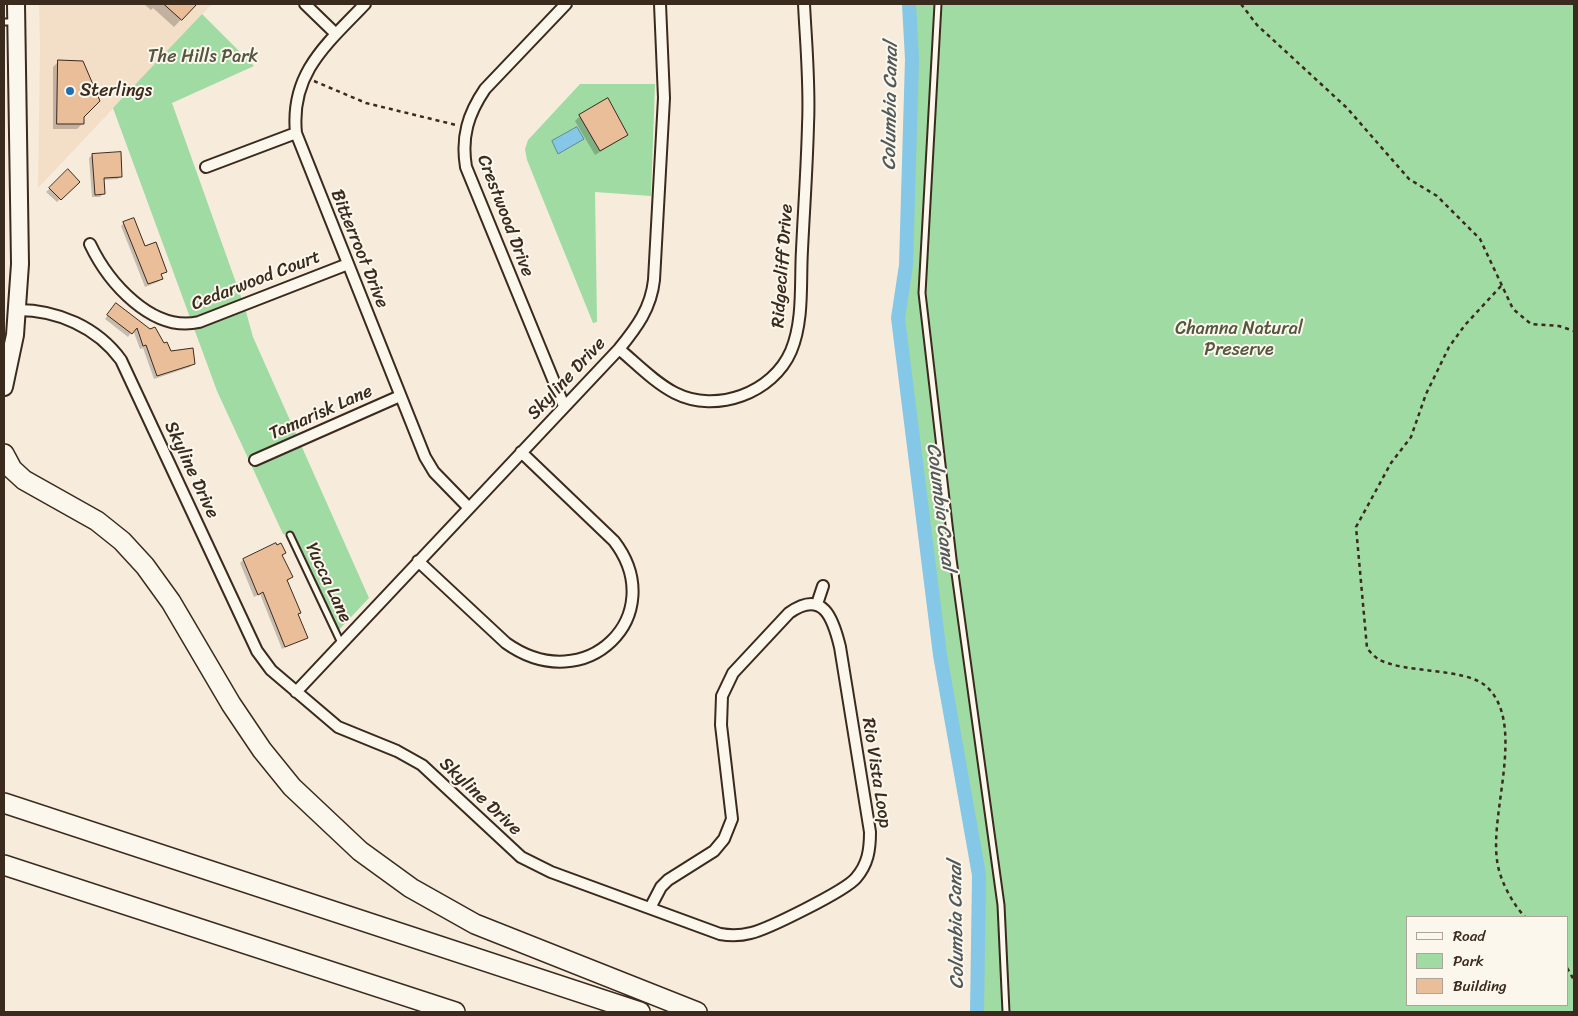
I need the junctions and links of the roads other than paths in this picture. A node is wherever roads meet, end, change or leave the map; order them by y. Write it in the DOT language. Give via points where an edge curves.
graph roads {
  1 [pos="16,4"];
  2 [pos="305,4"];
  3 [pos="365,4"];
  4 [pos="566,4"];
  5 [pos="660,4"];
  6 [pos="804,4"];
  7 [pos="938,4"];
  8 [pos="10,22"];
  9 [pos="336,34"];
  10 [pos="296,133"];
  11 [pos="206,167"];
  12 [pos="90,244"];
  13 [pos="348,264"];
  14 [pos="18,310"];
  15 [pos="619,349"];
  16 [pos="4,387"];
  17 [pos="400,396"];
  18 [pos="564,406"];
  19 [pos="521,452"];
  20 [pos="4,454"];
  21 [pos="256,460"];
  22 [pos="468,507"];
  23 [pos="290,535"];
  24 [pos="418,561"];
  25 [pos="823,586"];
  26 [pos="817,604"];
  27 [pos="340,643"];
  28 [pos="296,692"];
  29 [pos="4,803"];
  30 [pos="4,865"];
  31 [pos="650,908"];
  32 [pos="455,1012"];
  33 [pos="640,1012"];
  34 [pos="697,1012"];
  35 [pos="1006,1012"];
  1 -- 8 [label="main road"];
  2 -- 9 [label="street"];
  3 -- 9 [label="street, Bitterroot Drive"];
  4 -- 18 [label="street, Crestwood Drive" via="486,89 470,113 464,140 466,167"];
  5 -- 15 [label="street, Skyline Drive" via="664,108 653,288 647,311"];
  6 -- 15 [label="street, Ridgecliff Drive" via="808,125 798,320 791,352 773,376 753,391 725,400 704,401 675,393"];
  7 -- 35 [label="lane" via="922,293 953,559 1001,905"];
  8 -- 14 [label="main road" via="20,246"];
  9 -- 10 [label="street, Bitterroot Drive" via="304,76 294,111"];
  10 -- 11 [label="street"];
  10 -- 13 [label="street, Bitterroot Drive"];
  12 -- 13 [label="street, Cedarwood Court" via="117,286 152,314 181,325 199,322"];
  13 -- 17 [label="street, Bitterroot Drive"];
  14 -- 16 [label="main road"];
  14 -- 28 [label="street, Skyline Drive" via="62,316 95,335 117,354 256,651"];
  15 -- 18 [label="street, Skyline Drive"];
  17 -- 21 [label="street, Tamarisk Lane"];
  17 -- 22 [label="street, Bitterroot Drive" via="434,472"];
  18 -- 19 [label="street, Skyline Drive"];
  19 -- 22 [label="street, Skyline Drive"];
  19 -- 24 [label="street" via="623,552 632,582 632,597 621,629 609,643 576,662 536,660 506,644"];
  20 -- 34 [label="highway" via="24,480 97,521 136,555 171,602 262,750 292,787 360,851 411,888 475,924"];
  22 -- 24 [label="street, Skyline Drive"];
  23 -- 27 [label="lane, Yucca Lane"];
  24 -- 27 [label="street, Skyline Drive"];
  25 -- 26 [label="street"];
  26 -- 31 [label="street" via="806,604 789,613 728,680 720,708 732,819 729,829 714,852 668,880"];
  26 -- 31 [label="street, Rio Vista Loop" via="827,611 832,620 840,647 870,832 866,864 849,886 753,933 720,934"];
  27 -- 28 [label="street, Skyline Drive"];
  28 -- 31 [label="street, Skyline Drive" via="338,727 422,765 522,857 551,872"];
  29 -- 33 [label="highway"];
  30 -- 32 [label="highway"];
}
